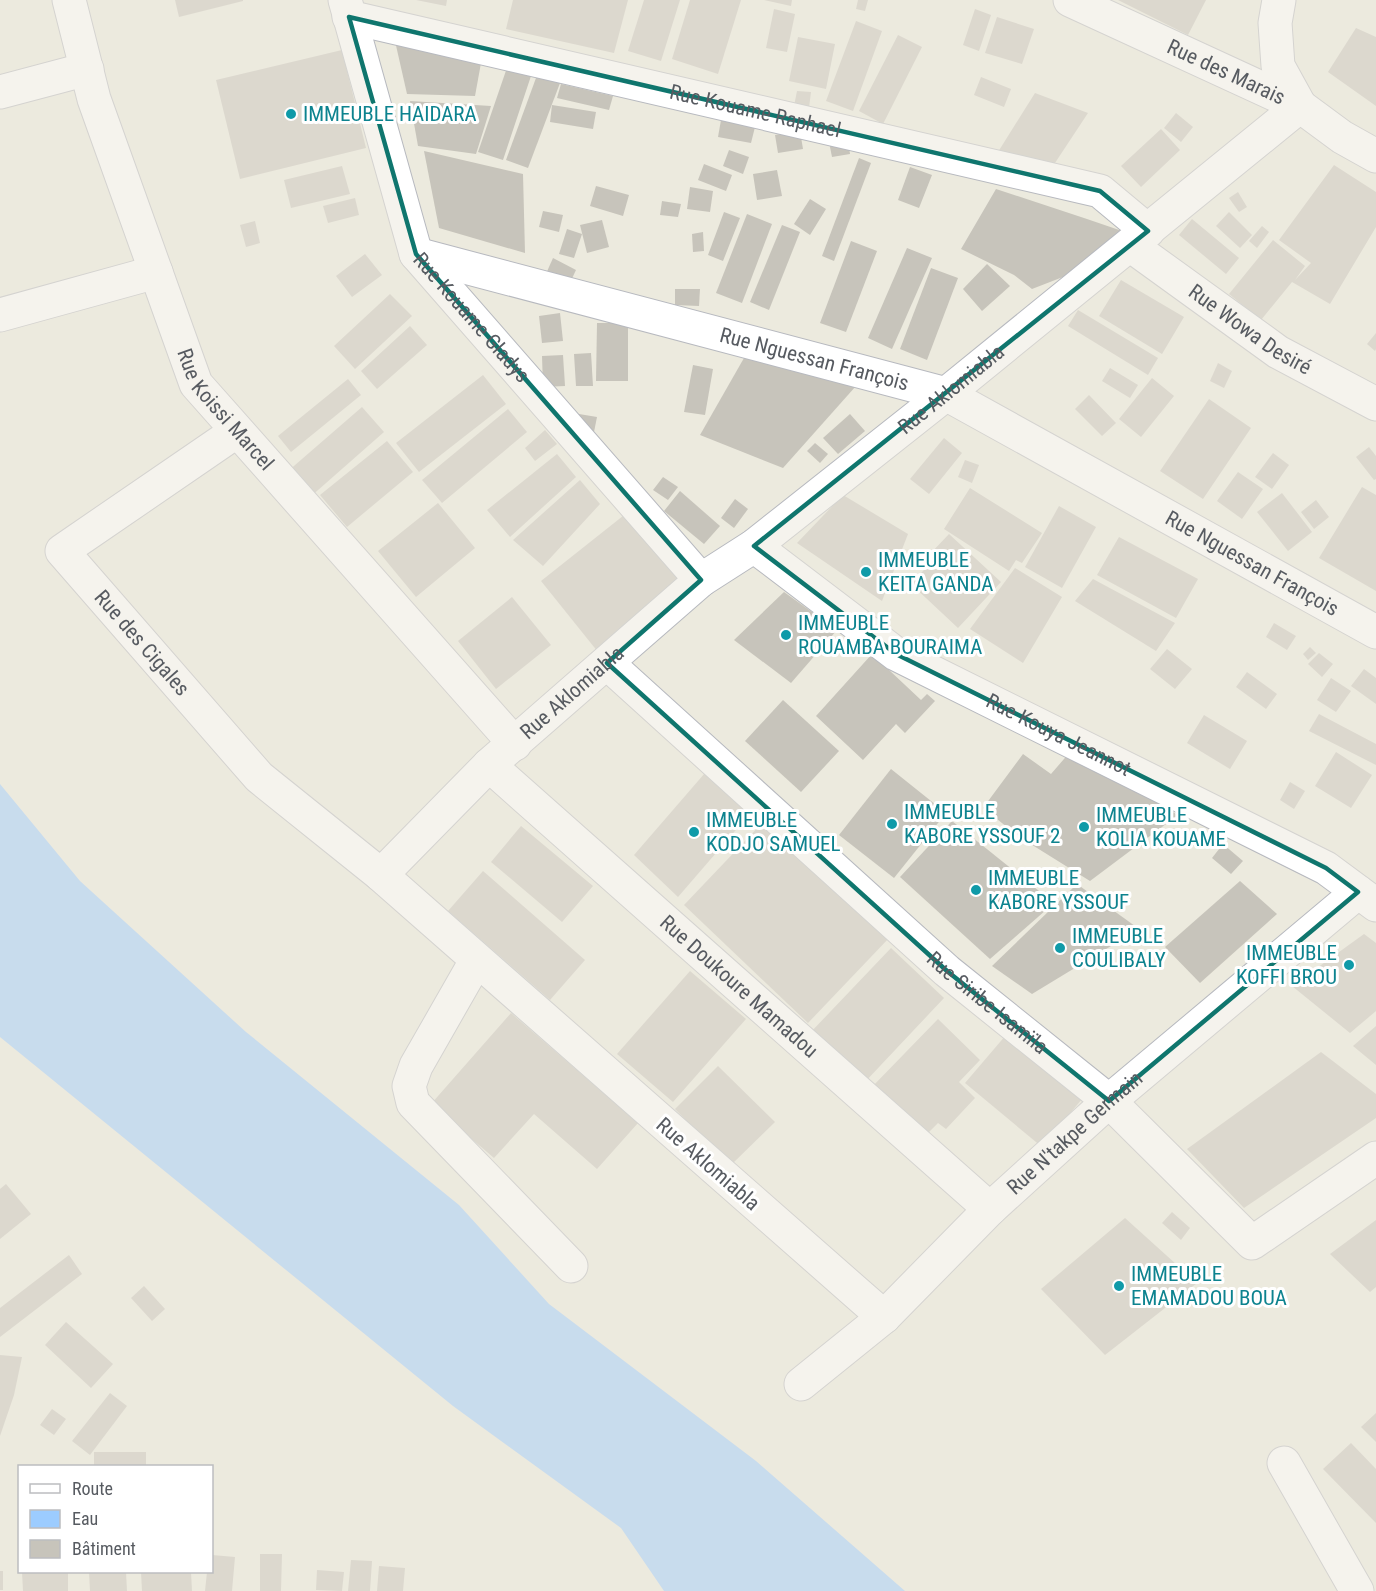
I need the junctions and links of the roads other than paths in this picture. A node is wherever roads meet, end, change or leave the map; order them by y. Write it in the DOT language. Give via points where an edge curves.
graph roads {
  1 [pos="69,0"];
  2 [pos="1070,0"];
  3 [pos="1278,0"];
  4 [pos="347,8"];
  5 [pos="87,69"];
  6 [pos="0,92"];
  7 [pos="1300,106"];
  8 [pos="1376,156"];
  9 [pos="1139,238"];
  10 [pos="416,254"];
  11 [pos="156,272"];
  12 [pos="0,315"];
  13 [pos="946,394"];
  14 [pos="1376,404"];
  15 [pos="237,431"];
  16 [pos="754,546"];
  17 [pos="701,580"];
  18 [pos="1376,632"];
  19 [pos="607,663"];
  20 [pos="515,744"];
  21 [pos="489,765"];
  22 [pos="381,875"];
  23 [pos="1367,898"];
  24 [pos="476,961"];
  25 [pos="1109,1101"];
  26 [pos="1376,1158"];
  27 [pos="990,1209"];
  28 [pos="571,1266"];
  29 [pos="884,1317"];
  30 [pos="801,1384"];
  31 [pos="1284,1463"];
  32 [pos="1357,1591"];
  1 -- 5 [label="street, Rue Koissi Marcel"];
  2 -- 7 [label="street, Rue des Marais"];
  3 -- 7 [label="street" via="1278,66"];
  4 -- 9 [label="street, Rue Kouame Raphael" via="1100,190"];
  4 -- 10 [label="street, Rue Kouame Gladys"];
  5 -- 6 [label="street"];
  5 -- 11 [label="street, Rue Koissi Marcel" via="94,99"];
  7 -- 8 [label="street, Rue des Marais"];
  7 -- 9 [label="street, Rue Aklomiabla"];
  9 -- 13 [label="street, Rue Aklomiabla"];
  9 -- 14 [label="street, Rue Wowa Desiré" via="1278,352"];
  10 -- 13 [label="street, Rue Nguessan François"];
  10 -- 17 [label="street, Rue Kouame Gladys"];
  11 -- 12 [label="street"];
  11 -- 15 [label="street, Rue Koissi Marcel" via="196,384"];
  13 -- 16 [label="street, Rue Aklomiabla"];
  13 -- 18 [label="street, Rue Nguessan François"];
  15 -- 20 [label="street, Rue Koissi Marcel"];
  15 -- 22 [label="street, Rue des Cigales" via="62,551 259,777"];
  16 -- 17 [label="street, Rue Aklomiabla"];
  16 -- 23 [label="street, Rue Kouya Jeannot" via="896,654 1326,868"];
  17 -- 19 [label="street, Rue Aklomiabla"];
  19 -- 20 [label="street, Rue Aklomiabla"];
  19 -- 25 [label="street, Rue Siribe Isamïla" via="947,970"];
  20 -- 21 [label="street, Rue Aklomiabla"];
  21 -- 22 [label="street, Rue Aklomiabla"];
  21 -- 27 [label="street, Rue Doukoure Mamadou"];
  22 -- 24 [label="street, Rue Aklomiabla"];
  23 -- 25 [label="street, Rue N'takpe Germain"];
  24 -- 28 [label="street" via="416,1066 408,1086 413,1103"];
  24 -- 29 [label="street, Rue Aklomiabla"];
  25 -- 26 [label="street, Rue Siribe Isamïla" via="1252,1243"];
  25 -- 27 [label="street, Rue N'takpe Germain"];
  27 -- 29 [label="street, Rue N'takpe Germain"];
  29 -- 30 [label="street, Rue N'takpe Germain"];
  31 -- 32 [label="street"];
}
